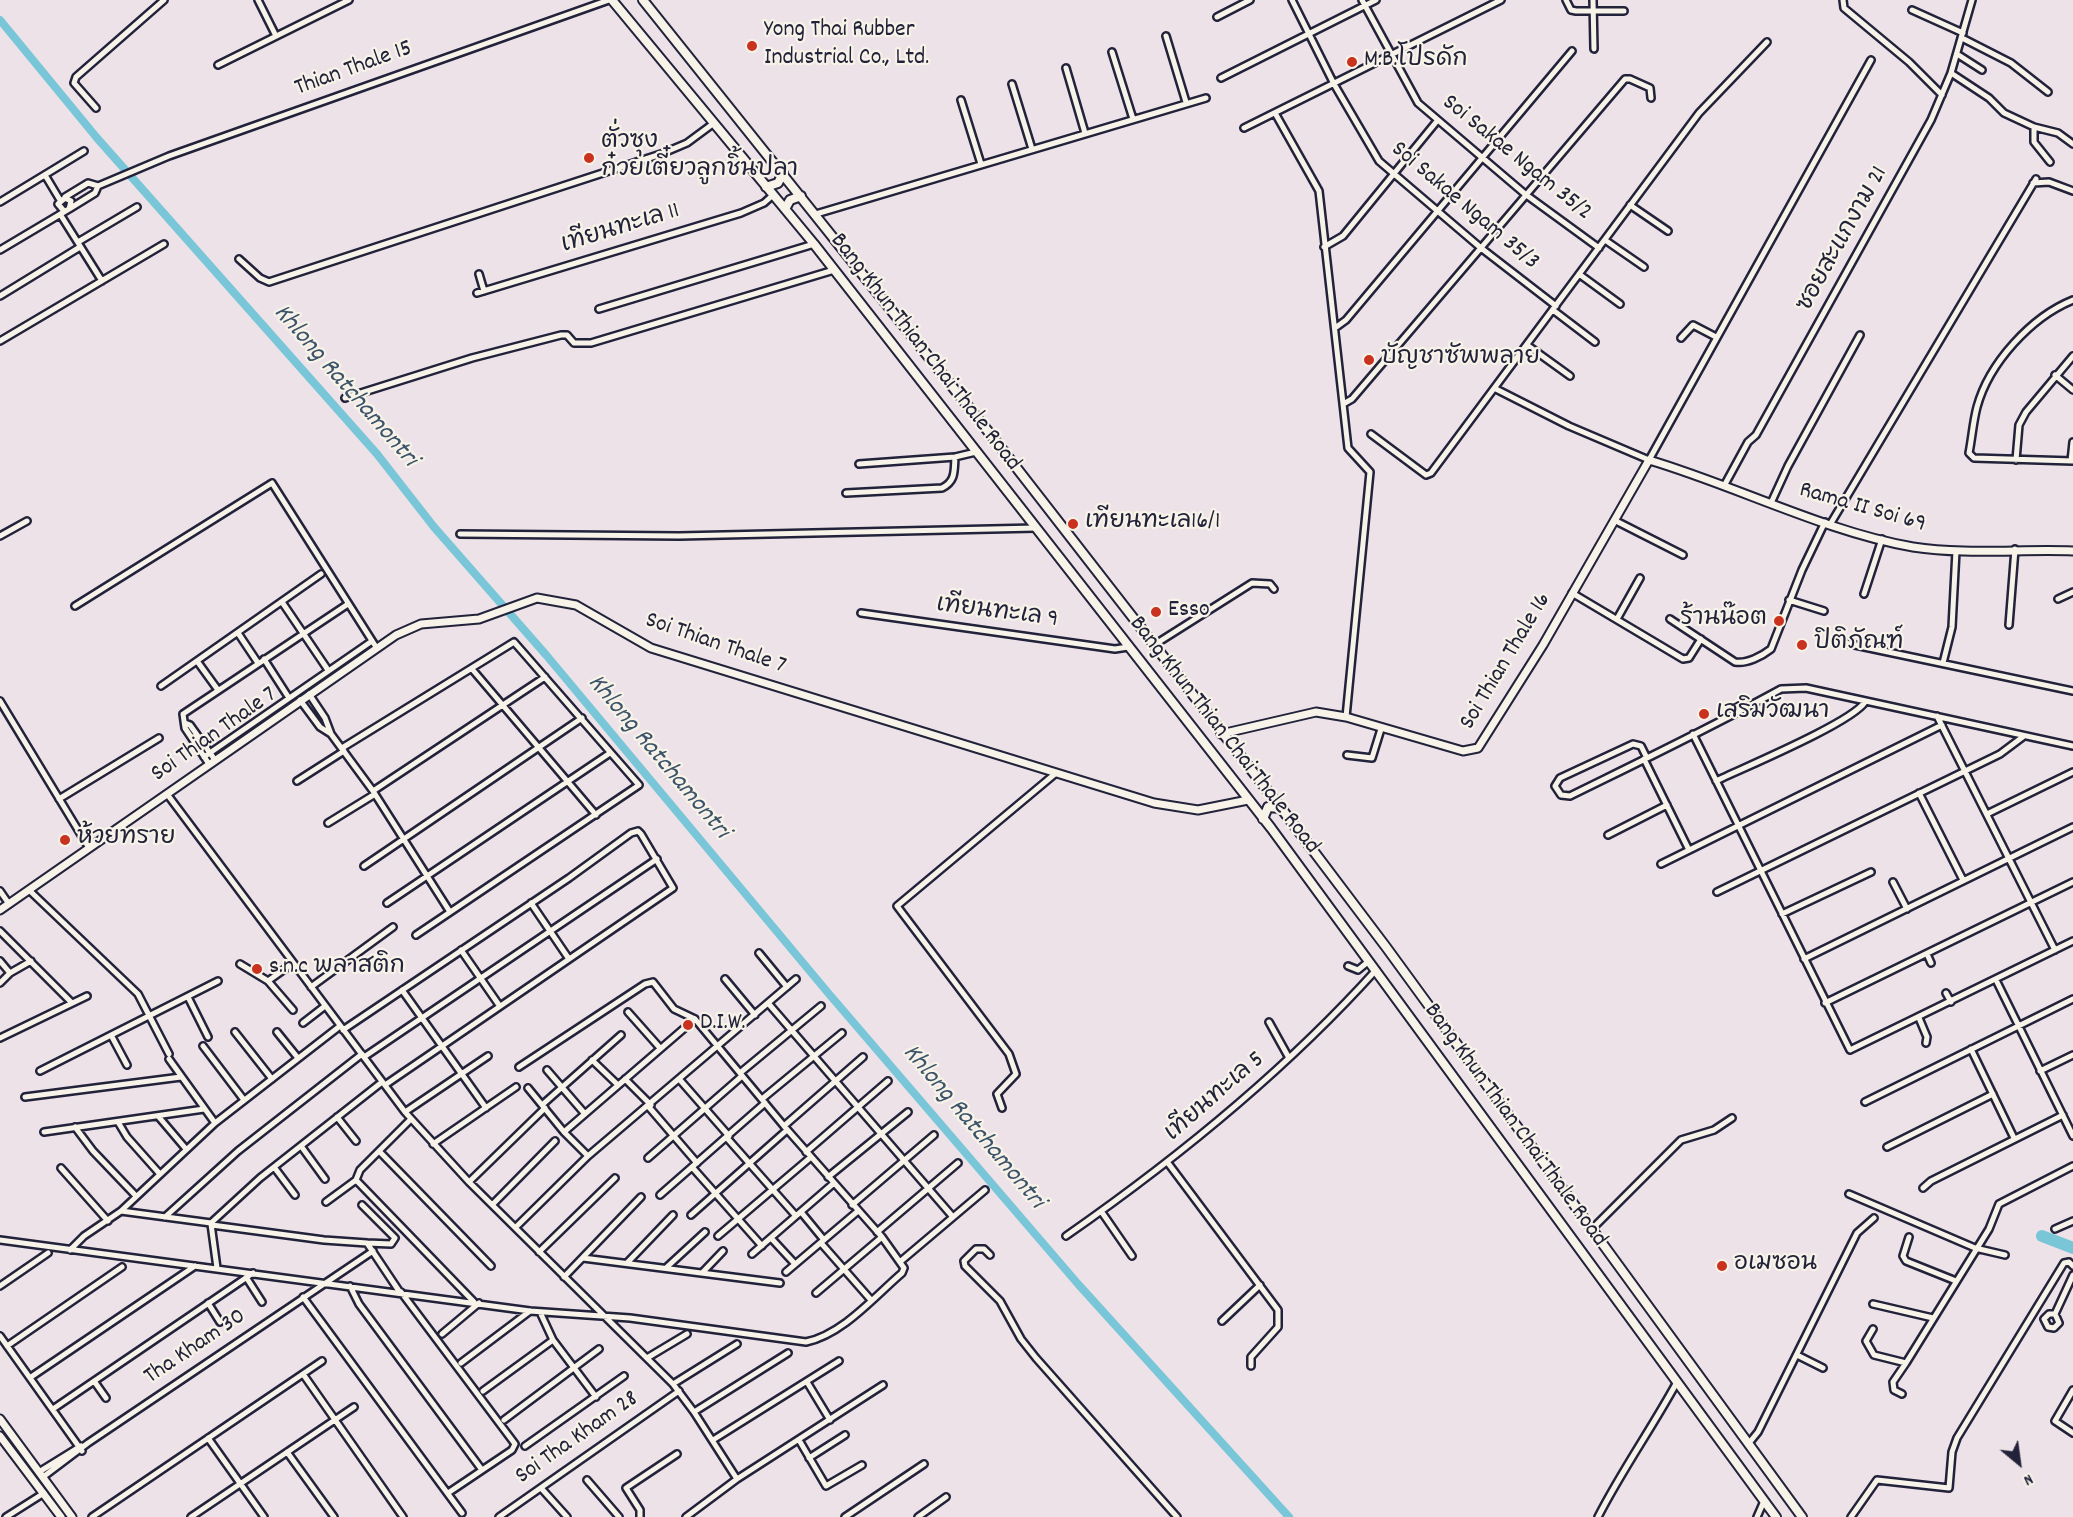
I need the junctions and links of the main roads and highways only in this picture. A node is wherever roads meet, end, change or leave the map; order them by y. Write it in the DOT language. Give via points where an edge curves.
graph roads {
  1 [pos="610,0"];
  2 [pos="643,0"];
  3 [pos="783,173"];
  4 [pos="766,187"];
  5 [pos="801,196"];
  6 [pos="785,209"];
  7 [pos="1281,808"];
  8 [pos="1263,819"];
  9 [pos="1776,1517"];
  10 [pos="1802,1517"];
  1 -- 4 [label="main road, Bang Khun Thian Chai Thale Road"];
  2 -- 3 [label="main road, Bang Khun Thian Chai Thale Road"];
  3 -- 4 [label="main road" via="778,183"];
  3 -- 5 [label="main road, Bang Khun Thian Chai Thale Road"];
  4 -- 6 [label="main road, Bang Khun Thian Chai Thale Road"];
  5 -- 6 [label="main road" via="790,200"];
  5 -- 7 [label="main road, Bang Khun Thian Chai Thale Road"];
  6 -- 8 [label="main road, Bang Khun Thian Chai Thale Road"];
  7 -- 8 [label="main road" via="1268,807"];
  7 -- 10 [label="main road, Bang Khun Thian Chai Thale Road"];
  8 -- 9 [label="main road, Bang Khun Thian Chai Thale Road"];
}
